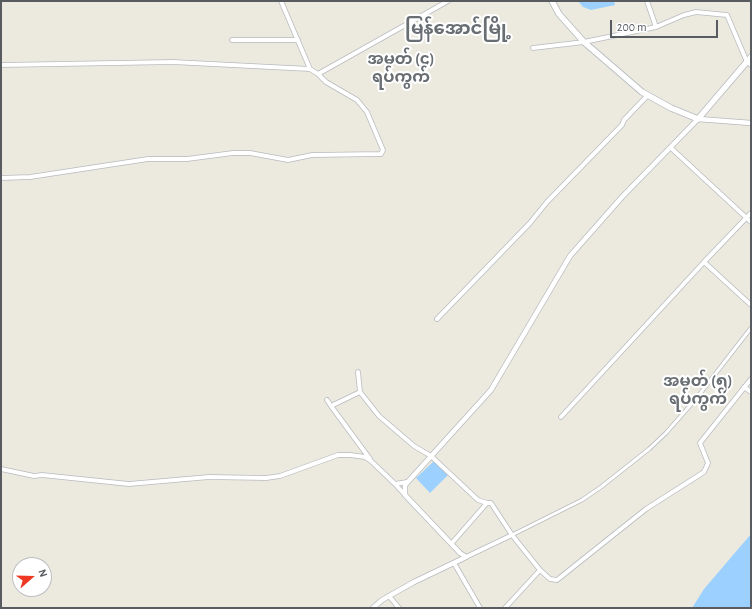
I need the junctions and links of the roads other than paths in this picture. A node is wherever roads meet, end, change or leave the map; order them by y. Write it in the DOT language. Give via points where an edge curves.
graph roads {
  1 [pos="281,1"];
  2 [pos="448,1"];
  3 [pos="552,1"];
  4 [pos="647,1"];
  5 [pos="656,27"];
  6 [pos="232,40"];
  7 [pos="298,40"];
  8 [pos="584,42"];
  9 [pos="533,48"];
  10 [pos="751,57"];
  11 [pos="749,63"];
  12 [pos="1,65"];
  13 [pos="310,69"];
  14 [pos="318,74"];
  15 [pos="648,95"];
  16 [pos="698,119"];
  17 [pos="751,123"];
  18 [pos="671,148"];
  19 [pos="1,178"];
  20 [pos="751,213"];
  21 [pos="746,218"];
  22 [pos="751,222"];
  23 [pos="704,262"];
  24 [pos="751,305"];
  25 [pos="437,320"];
  26 [pos="751,328"];
  27 [pos="358,372"];
  28 [pos="751,378"];
  29 [pos="744,387"];
  30 [pos="360,392"];
  31 [pos="751,392"];
  32 [pos="327,400"];
  33 [pos="331,406"];
  34 [pos="561,417"];
  35 [pos="431,456"];
  36 [pos="371,461"];
  37 [pos="1,469"];
  38 [pos="407,482"];
  39 [pos="395,484"];
  40 [pos="405,495"];
  41 [pos="487,502"];
  42 [pos="512,535"];
  43 [pos="452,544"];
  44 [pos="466,557"];
  45 [pos="454,563"];
  46 [pos="540,570"];
  47 [pos="389,596"];
  48 [pos="373,608"];
  49 [pos="400,608"];
  50 [pos="480,608"];
  51 [pos="505,608"];
  1 -- 7 [label="street"];
  2 -- 14 [label="street"];
  3 -- 8 [label="main road" via="559,14"];
  4 -- 5 [label="street"];
  5 -- 8 [label="street"];
  5 -- 11 [label="street" via="696,12 727,15"];
  6 -- 7 [label="street"];
  7 -- 13 [label="street"];
  8 -- 9 [label="street"];
  8 -- 15 [label="main road" via="607,64"];
  10 -- 11 [label="main road"];
  11 -- 16 [label="main road"];
  12 -- 13 [label="street" via="173,62"];
  13 -- 14 [label="street"];
  14 -- 19 [label="street" via="362,106 383,150 381,154 312,155 288,160 250,152 233,153 187,159 148,159 30,177"];
  15 -- 16 [label="main road"];
  15 -- 25 [label="street"];
  16 -- 17 [label="street"];
  16 -- 18 [label="street"];
  18 -- 21 [label="street"];
  18 -- 35 [label="street" via="576,248 491,390"];
  20 -- 21 [label="street"];
  21 -- 22 [label="street"];
  21 -- 23 [label="street"];
  23 -- 24 [label="street"];
  23 -- 34 [label="street"];
  26 -- 42 [label="street" via="695,400 649,449 582,500"];
  27 -- 30 [label="street"];
  28 -- 29 [label="street"];
  29 -- 31 [label="street"];
  29 -- 46 [label="street" via="700,443 708,463 704,472 646,509 557,580 550,579"];
  30 -- 33 [label="street"];
  30 -- 35 [label="street" via="379,416 414,446"];
  32 -- 33 [label="street"];
  33 -- 36 [label="street"];
  35 -- 38 [label="street"];
  35 -- 41 [label="street" via="478,500"];
  36 -- 37 [label="street" via="365,457 338,455 280,476 266,478 208,476 129,484 34,476"];
  36 -- 39 [label="street"];
  38 -- 39 [label="street"];
  38 -- 40 [label="street"];
  39 -- 40 [label="street"];
  40 -- 43 [label="street"];
  41 -- 42 [label="street"];
  41 -- 43 [label="street"];
  42 -- 44 [label="street"];
  42 -- 46 [label="street"];
  43 -- 44 [label="street"];
  44 -- 45 [label="street"];
  45 -- 47 [label="street"];
  45 -- 50 [label="street"];
  46 -- 51 [label="street"];
  47 -- 48 [label="street"];
  47 -- 49 [label="street"];
}
